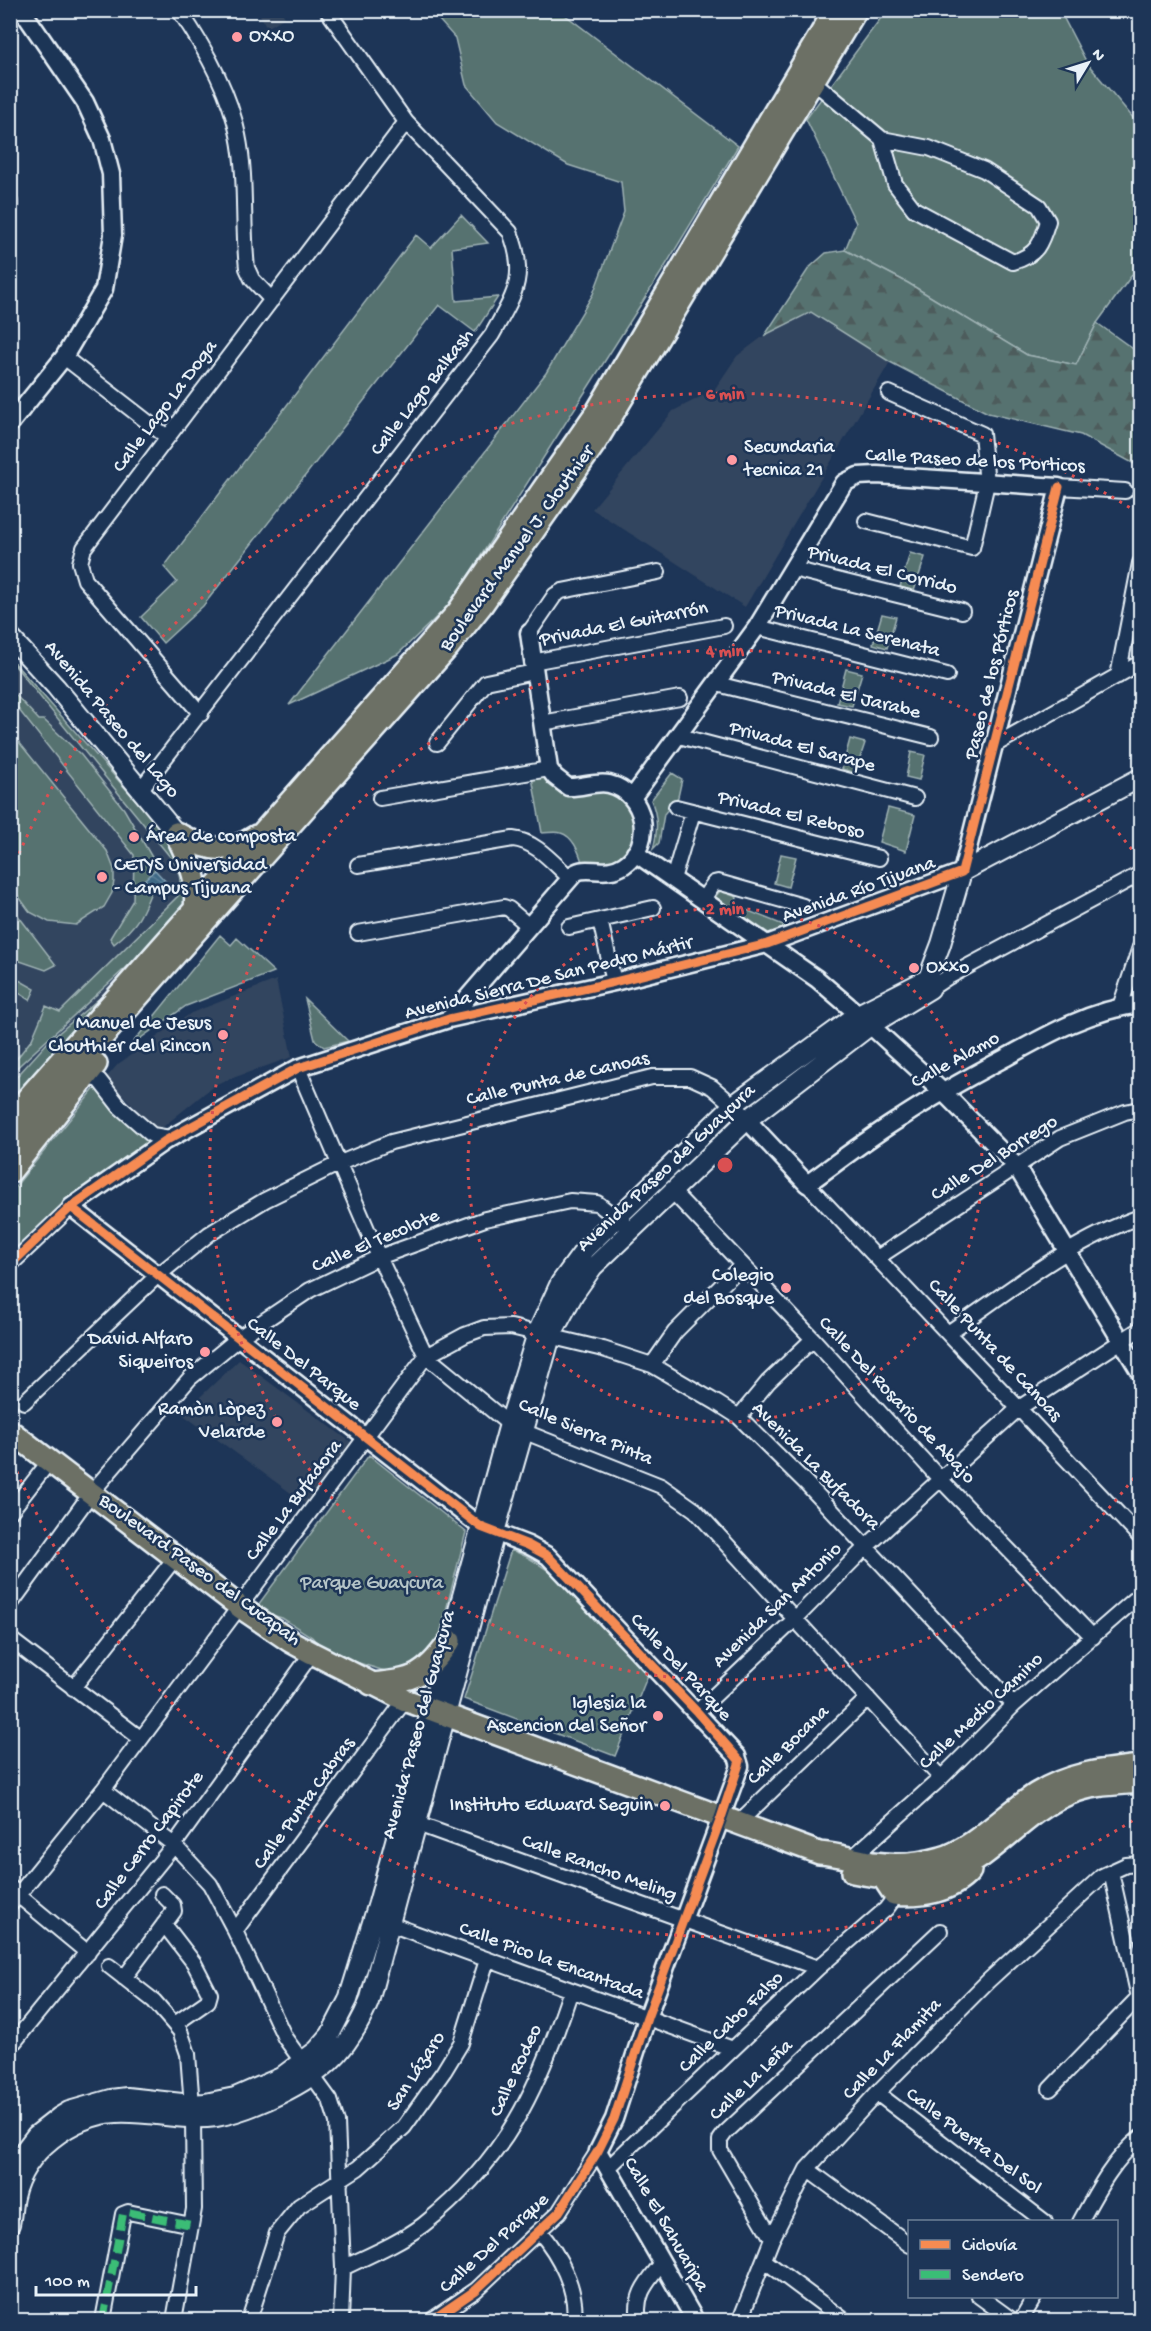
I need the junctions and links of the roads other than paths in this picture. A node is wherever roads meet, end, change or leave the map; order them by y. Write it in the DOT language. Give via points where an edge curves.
graph roads {
  1 [pos="14,10"];
  2 [pos="22,10"];
  3 [pos="179,10"];
  4 [pos="327,10"];
  5 [pos="835,10"];
  6 [pos="856,10"];
  7 [pos="10,14"];
  8 [pos="814,82"];
  9 [pos="406,122"];
  10 [pos="882,140"];
  11 [pos="10,202"];
  12 [pos="10,216"];
  13 [pos="272,300"];
  14 [pos="64,357"];
  15 [pos="889,393"];
  16 [pos="12,418"];
  17 [pos="167,437"];
  18 [pos="987,483"];
  19 [pos="1059,487"];
  20 [pos="1125,491"];
  21 [pos="866,521"];
  22 [pos="1140,563"];
  23 [pos="793,569"];
  24 [pos="658,572"];
  25 [pos="962,611"];
  26 [pos="724,626"];
  27 [pos="758,627"];
  28 [pos="529,633"];
  29 [pos="10,637"];
  30 [pos="1140,663"];
  31 [pos="533,667"];
  32 [pos="947,675"];
  33 [pos="1118,676"];
  34 [pos="717,684"];
  35 [pos="680,699"];
  36 [pos="201,714"];
  37 [pos="542,723"];
  38 [pos="679,736"];
  39 [pos="931,737"];
  40 [pos="437,743"];
  41 [pos="993,746"];
  42 [pos="549,769"];
  43 [pos="1140,778"];
  44 [pos="141,789"];
  45 [pos="380,798"];
  46 [pos="632,798"];
  47 [pos="915,798"];
  48 [pos="676,807"];
  49 [pos="693,812"];
  50 [pos="264,830"];
  51 [pos="176,833"];
  52 [pos="635,853"];
  53 [pos="879,858"];
  54 [pos="358,865"];
  55 [pos="962,872"];
  56 [pos="1140,874"];
  57 [pos="570,878"];
  58 [pos="673,879"];
  59 [pos="703,899"];
  60 [pos="803,906"];
  61 [pos="652,908"];
  62 [pos="195,910"];
  63 [pos="600,920"];
  64 [pos="529,926"];
  65 [pos="569,927"];
  66 [pos="358,933"];
  67 [pos="767,944"];
  68 [pos="185,946"];
  69 [pos="1140,947"];
  70 [pos="614,982"];
  71 [pos="929,984"];
  72 [pos="1140,1004"];
  73 [pos="1120,1007"];
  74 [pos="448,1018"];
  75 [pos="865,1020"];
  76 [pos="298,1068"];
  77 [pos="86,1077"];
  78 [pos="943,1092"];
  79 [pos="733,1106"];
  80 [pos="1140,1109"];
  81 [pos="10,1118"];
  82 [pos="747,1120"];
  83 [pos="170,1138"];
  84 [pos="10,1141"];
  85 [pos="340,1163"];
  86 [pos="1016,1166"];
  87 [pos="10,1172"];
  88 [pos="807,1184"];
  89 [pos="671,1190"];
  90 [pos="71,1207"];
  91 [pos="617,1216"];
  92 [pos="1140,1217"];
  93 [pos="630,1230"];
  94 [pos="1069,1251"];
  95 [pos="379,1257"];
  96 [pos="877,1258"];
  97 [pos="10,1265"];
  98 [pos="742,1265"];
  99 [pos="157,1276"];
  100 [pos="1140,1329"];
  101 [pos="948,1333"];
  102 [pos="544,1334"];
  103 [pos="240,1337"];
  104 [pos="813,1339"];
  105 [pos="1121,1340"];
  106 [pos="426,1356"];
  107 [pos="652,1365"];
  108 [pos="1140,1372"];
  109 [pos="24,1402"];
  110 [pos="1019,1408"];
  111 [pos="739,1417"];
  112 [pos="517,1428"];
  113 [pos="10,1431"];
  114 [pos="366,1438"];
  115 [pos="49,1462"];
  116 [pos="940,1479"];
  117 [pos="92,1492"];
  118 [pos="10,1512"];
  119 [pos="488,1530"];
  120 [pos="1140,1536"];
  121 [pos="867,1546"];
  122 [pos="175,1558"];
  123 [pos="1140,1595"];
  124 [pos="10,1605"];
  125 [pos="240,1607"];
  126 [pos="795,1619"];
  127 [pos="1093,1637"];
  128 [pos="10,1639"];
  129 [pos="450,1641"];
  130 [pos="312,1653"];
  131 [pos="371,1684"];
  132 [pos="73,1688"];
  133 [pos="868,1698"];
  134 [pos="405,1700"];
  135 [pos="1014,1705"];
  136 [pos="697,1712"];
  137 [pos="439,1713"];
  138 [pos="140,1738"];
  139 [pos="1140,1766"];
  140 [pos="941,1778"];
  141 [pos="1140,1782"];
  142 [pos="103,1790"];
  143 [pos="409,1821"];
  144 [pos="729,1821"];
  145 [pos="174,1845"];
  146 [pos="819,1853"];
  147 [pos="852,1858"];
  148 [pos="1140,1864"];
  149 [pos="1111,1872"];
  150 [pos="162,1894"];
  151 [pos="888,1894"];
  152 [pos="13,1896"];
  153 [pos="682,1919"];
  154 [pos="164,1924"];
  155 [pos="390,1924"];
  156 [pos="235,1931"];
  157 [pos="940,1931"];
  158 [pos="88,1953"];
  159 [pos="487,1960"];
  160 [pos="109,1966"];
  161 [pos="818,1968"];
  162 [pos="124,1978"];
  163 [pos="571,1990"];
  164 [pos="1139,2000"];
  165 [pos="647,2018"];
  166 [pos="175,2024"];
  167 [pos="10,2047"];
  168 [pos="733,2049"];
  169 [pos="302,2062"];
  170 [pos="314,2077"];
  171 [pos="1050,2090"];
  172 [pos="877,2093"];
  173 [pos="192,2111"];
  174 [pos="1140,2138"];
  175 [pos="598,2151"];
  176 [pos="608,2168"];
  177 [pos="10,2169"];
  178 [pos="807,2169"];
  179 [pos="340,2179"];
  180 [pos="1042,2220"];
  181 [pos="1081,2220"];
  182 [pos="10,2224"];
  183 [pos="191,2225"];
  184 [pos="539,2231"];
  185 [pos="772,2239"];
  186 [pos="908,2244"];
  187 [pos="765,2260"];
  188 [pos="662,2263"];
  189 [pos="343,2268"];
  190 [pos="982,2298"];
  191 [pos="1034,2298"];
  192 [pos="103,2320"];
  193 [pos="174,2320"];
  194 [pos="249,2320"];
  195 [pos="341,2320"];
  196 [pos="432,2320"];
  197 [pos="574,2320"];
  198 [pos="639,2320"];
  199 [pos="695,2320"];
  200 [pos="740,2320"];
  201 [pos="844,2320"];
  202 [pos="1012,2320"];
  203 [pos="1020,2320"];
  1 -- 7 [label="street"];
  2 -- 14 [label="street" via="85,102 102,139 111,174 113,235 104,288"];
  3 -- 13 [label="street" via="202,44 228,100 238,134 247,268"];
  4 -- 9 [label="street, Calle Lago Balkash"];
  5 -- 50 [label="main road, Boulevard Manuel J. Clouthier" via="596,413 458,612"];
  6 -- 8 [label="main road, Boulevard Manuel J. Clouthier"];
  8 -- 10 [label="street"];
  8 -- 68 [label="main road, Boulevard Manuel J. Clouthier" via="595,442 481,606"];
  9 -- 13 [label="street, Calle Lago La Doga"];
  9 -- 36 [label="street, Calle Lago Balkash" via="510,232 518,253 515,291 492,335"];
  10 -- 10 [label="street" via="929,148 984,170 1039,206 1048,220 1042,242 1028,258 1013,262 914,208 895,184"];
  11 -- 12 [label="street"];
  13 -- 17 [label="street, Calle Lago La Doga"];
  14 -- 16 [label="street"];
  14 -- 17 [label="street"];
  15 -- 18 [label="street" via="982,434"];
  17 -- 36 [label="street, Calle Lago La Doga" via="84,548 80,563 85,580"];
  18 -- 19 [label="street, Calle Paseo de los Porticos"];
  18 -- 21 [label="street" via="972,548"];
  18 -- 23 [label="street, Calle Paseo de los Porticos" via="877,475 851,478 839,489"];
  19 -- 20 [label="street, Calle Paseo de los Porticos"];
  19 -- 41 [label="street, Paseo de los Pórticos"];
  22 -- 33 [label="street"];
  23 -- 25 [label="street, Privada El Corrido"];
  23 -- 27 [label="street, Calle Paseo de los Porticos"];
  24 -- 28 [label="street" via="562,591 555,595"];
  26 -- 31 [label="street, Privada El Guitarrón"];
  27 -- 32 [label="street, Privada La Serenata"];
  27 -- 34 [label="street, Calle Paseo de los Porticos"];
  28 -- 31 [label="street"];
  29 -- 44 [label="main road, Avenida Paseo del Lago"];
  30 -- 33 [label="street"];
  31 -- 37 [label="street"];
  31 -- 40 [label="street, Privada El Guitarrón" via="486,682"];
  33 -- 41 [label="street"];
  34 -- 38 [label="street, Calle Paseo de los Porticos"];
  34 -- 39 [label="street, Privada El Jarabe"];
  35 -- 37 [label="street"];
  36 -- 44 [label="street, Calle Lago Balkash"];
  37 -- 42 [label="street"];
  38 -- 46 [label="street, Calle Paseo de los Porticos"];
  38 -- 47 [label="street, Privada El Sarape"];
  41 -- 55 [label="street, Paseo de los Pórticos"];
  42 -- 45 [label="street"];
  42 -- 46 [label="street" via="568,787 609,784"];
  43 -- 55 [label="main road, Avenida Río Tijuana"];
  44 -- 51 [label="main road, Avenida Paseo del Lago"];
  46 -- 52 [label="street" via="644,827"];
  48 -- 49 [label="street, Privada El Reboso"];
  49 -- 53 [label="street, Privada El Reboso"];
  49 -- 58 [label="street, Privada El Reboso"];
  50 -- 51 [label="main road" via="240,844 215,849"];
  50 -- 62 [label="main road, Boulevard Manuel J. Clouthier"];
  51 -- 62 [label="main road" via="195,873"];
  52 -- 57 [label="street" via="624,865 610,871 579,870"];
  52 -- 58 [label="street"];
  54 -- 57 [label="street" via="513,839 528,843"];
  55 -- 67 [label="street, Avenida Río Tijuana"];
  55 -- 71 [label="main road, Paseo de los Pórticos"];
  56 -- 71 [label="street"];
  57 -- 64 [label="street"];
  58 -- 59 [label="street"];
  59 -- 60 [label="street" via="718,882"];
  59 -- 67 [label="street"];
  61 -- 63 [label="street"];
  62 -- 81 [label="main road, Boulevard Manuel J. Clouthier"];
  63 -- 65 [label="street"];
  63 -- 70 [label="street"];
  64 -- 66 [label="street" via="504,907"];
  64 -- 74 [label="street"];
  67 -- 70 [label="street, Avenida Sierra De San Pedro Mártir"];
  67 -- 75 [label="street"];
  68 -- 77 [label="main road"];
  68 -- 84 [label="main road, Boulevard Manuel J. Clouthier"];
  69 -- 73 [label="street"];
  70 -- 74 [label="street, Avenida Sierra De San Pedro Mártir"];
  71 -- 75 [label="main road, Avenida Paseo del Guaycura"];
  72 -- 73 [label="street, Calle Alamo"];
  73 -- 78 [label="street, Calle Alamo" via="1050,1033"];
  74 -- 76 [label="street, Avenida Sierra De San Pedro Mártir"];
  75 -- 78 [label="street"];
  75 -- 79 [label="main road, Avenida Paseo del Guaycura"];
  75 -- 82 [label="main road, Avenida Paseo del Guaycura"];
  76 -- 83 [label="street, Avenida Sierra De San Pedro Mártir"];
  76 -- 85 [label="street, Calle Sierra Pinta"];
  77 -- 83 [label="street" via="99,1080 120,1107 152,1135"];
  77 -- 87 [label="main road"];
  78 -- 86 [label="street"];
  78 -- 88 [label="street, Calle Alamo"];
  79 -- 82 [label="street, Calle Punta de Canoas"];
  79 -- 85 [label="street, Calle Punta de Canoas" via="712,1087 690,1077 652,1077 391,1142"];
  79 -- 91 [label="main road, Avenida Paseo del Guaycura"];
  80 -- 86 [label="street, Calle Del Borrego" via="1060,1138"];
  82 -- 88 [label="street, Calle Punta de Canoas"];
  82 -- 89 [label="main road, Avenida Paseo del Guaycura"];
  83 -- 90 [label="street, Avenida Sierra De San Pedro Mártir"];
  85 -- 95 [label="street, Calle Sierra Pinta"];
  85 -- 99 [label="street, Calle Punta de Canoas" via="218,1228"];
  86 -- 94 [label="street"];
  86 -- 96 [label="street, Calle Del Borrego"];
  88 -- 96 [label="street, Calle Punta de Canoas"];
  89 -- 93 [label="main road, Avenida Paseo del Guaycura"];
  89 -- 98 [label="street, Calle Del Rosario de Abajo"];
  90 -- 97 [label="street, Avenida Sierra De San Pedro Mártir"];
  90 -- 99 [label="street, Calle Del Parque"];
  91 -- 93 [label="street, Calle El Tecolote"];
  91 -- 95 [label="street, Calle El Tecolote" via="597,1203 570,1201 485,1219"];
  91 -- 102 [label="main road, Avenida Paseo del Guaycura" via="560,1283"];
  92 -- 94 [label="street"];
  93 -- 102 [label="main road, Avenida Paseo del Guaycura" via="593,1267"];
  94 -- 101 [label="street"];
  94 -- 105 [label="street"];
  95 -- 103 [label="street, Calle El Tecolote" via="310,1290"];
  95 -- 106 [label="street, Calle Sierra Pinta"];
  96 -- 101 [label="street, Calle Punta de Canoas"];
  98 -- 104 [label="street, Calle Del Rosario de Abajo"];
  98 -- 107 [label="street" via="675,1332"];
  99 -- 103 [label="street, Calle Del Parque"];
  99 -- 109 [label="street, Calle Punta de Canoas"];
  100 -- 105 [label="street, Avenida San Antonio"];
  101 -- 110 [label="street, Calle Punta de Canoas"];
  102 -- 106 [label="street, Calle La Bufadora" via="511,1327 484,1328"];
  102 -- 107 [label="street, Avenida La Bufadora"];
  102 -- 112 [label="main road, Avenida Paseo del Guaycura"];
  103 -- 114 [label="street, Calle Del Parque"];
  103 -- 117 [label="street, Calle El Tecolote" via="190,1378"];
  104 -- 111 [label="street" via="768,1382"];
  104 -- 116 [label="street, Calle Del Rosario de Abajo"];
  105 -- 108 [label="street"];
  105 -- 110 [label="street, Avenida San Antonio"];
  106 -- 112 [label="street, Calle Sierra Pinta"];
  106 -- 114 [label="street, Calle La Bufadora"];
  107 -- 111 [label="street, Avenida La Bufadora"];
  110 -- 116 [label="street, Avenida San Antonio"];
  110 -- 120 [label="street, Calle Punta de Canoas"];
  111 -- 121 [label="street, Avenida La Bufadora"];
  112 -- 119 [label="main road, Avenida Paseo del Guaycura"];
  112 -- 126 [label="street, Calle Sierra Pinta" via="661,1486 695,1510"];
  113 -- 115 [label="main road, Boulevard Paseo del Cucapah"];
  114 -- 119 [label="street, Calle Del Parque"];
  114 -- 125 [label="street, Calle La Bufadora"];
  115 -- 117 [label="main road, Boulevard Paseo del Cucapah"];
  115 -- 118 [label="street"];
  116 -- 121 [label="street, Avenida San Antonio"];
  116 -- 127 [label="street, Calle Del Rosario de Abajo"];
  117 -- 122 [label="main road, Boulevard Paseo del Cucapah"];
  117 -- 124 [label="street, Calle El Tecolote"];
  119 -- 129 [label="main road, Avenida Paseo del Guaycura"];
  119 -- 136 [label="street, Calle Del Parque" via="548,1556"];
  119 -- 137 [label="main road, Avenida Paseo del Guaycura"];
  121 -- 126 [label="street, Avenida San Antonio"];
  121 -- 135 [label="street, Avenida La Bufadora"];
  122 -- 125 [label="main road, Boulevard Paseo del Cucapah"];
  122 -- 132 [label="street"];
  123 -- 127 [label="street, Calle Medio Camino"];
  125 -- 130 [label="main road, Boulevard Paseo del Cucapah"];
  125 -- 138 [label="street, Calle La Bufadora"];
  126 -- 133 [label="street, Calle Sierra Pinta"];
  126 -- 136 [label="street, Avenida San Antonio"];
  127 -- 135 [label="street, Calle Medio Camino"];
  128 -- 132 [label="street"];
  129 -- 131 [label="main road" via="421,1674"];
  129 -- 137 [label="main road, Avenida Paseo del Guaycura"];
  130 -- 131 [label="main road, Boulevard Paseo del Cucapah"];
  130 -- 145 [label="street, Calle Cerro Capirote"];
  131 -- 134 [label="main road, Boulevard Paseo del Cucapah"];
  132 -- 138 [label="street"];
  133 -- 140 [label="street, Calle Sierra Pinta"];
  133 -- 144 [label="street, Calle Bocana"];
  134 -- 137 [label="main road, Boulevard Paseo del Cucapah"];
  134 -- 156 [label="street, Calle Punta Cabras"];
  135 -- 140 [label="street, Calle Medio Camino"];
  136 -- 144 [label="street, Calle Del Parque" via="740,1761"];
  137 -- 143 [label="main road, Avenida Paseo del Guaycura"];
  137 -- 144 [label="main road, Boulevard Paseo del Cucapah"];
  138 -- 142 [label="street, Calle La Bufadora"];
  139 -- 147 [label="main road" via="1092,1771 1063,1780 943,1858 892,1864"];
  140 -- 147 [label="street, Calle Medio Camino"];
  141 -- 151 [label="main road" via="1098,1785 1068,1794 1041,1809 964,1866"];
  142 -- 145 [label="street"];
  142 -- 152 [label="street, Calle La Bufadora"];
  143 -- 153 [label="street, Calle Rancho Meling"];
  143 -- 155 [label="main road, Avenida Paseo del Guaycura"];
  143 -- 169 [label="main road, Avenida Paseo del Guaycura" via="348,2000 330,2035"];
  144 -- 146 [label="main road, Boulevard Paseo del Cucapah"];
  144 -- 153 [label="street, Calle Del Parque"];
  145 -- 156 [label="street" via="210,1884"];
  145 -- 158 [label="street, Calle Cerro Capirote"];
  146 -- 147 [label="main road"];
  146 -- 151 [label="main road"];
  148 -- 149 [label="street, Calle La Flamita"];
  149 -- 164 [label="street"];
  149 -- 172 [label="street, Calle La Flamita" via="988,1981"];
  150 -- 154 [label="street" via="175,1908"];
  151 -- 161 [label="street, Calle Cabo Falso"];
  152 -- 158 [label="street"];
  153 -- 161 [label="street, Calle Rancho Meling"];
  153 -- 165 [label="street, Calle Del Parque"];
  154 -- 162 [label="street"];
  154 -- 166 [label="street" via="194,1963 210,1994 208,2001"];
  155 -- 159 [label="street, Calle Pico la Encantada"];
  155 -- 170 [label="main road, Avenida Paseo del Guaycura" via="362,2020 353,2036"];
  156 -- 169 [label="street" via="285,2038"];
  157 -- 185 [label="street, Calle La Leña" via="720,2140 720,2150"];
  158 -- 167 [label="street, Calle Cerro Capirote"];
  159 -- 163 [label="street, Calle Pico la Encantada"];
  159 -- 179 [label="street, San Lázaro" via="461,2043 444,2071 404,2127"];
  160 -- 162 [label="street"];
  161 -- 168 [label="street, Calle Cabo Falso"];
  162 -- 166 [label="street" via="154,2001"];
  163 -- 165 [label="street, Calle Pico la Encantada"];
  163 -- 189 [label="street, Calle Rodeo" via="527,2104 483,2168 422,2226"];
  164 -- 171 [label="street"];
  165 -- 168 [label="street, Calle Pico la Encantada"];
  165 -- 175 [label="street, Calle Del Parque" via="614,2119"];
  166 -- 173 [label="street" via="188,2054"];
  168 -- 176 [label="street, Calle Cabo Falso"];
  169 -- 170 [label="street"];
  169 -- 173 [label="main road, Avenida Paseo del Guaycura" via="244,2094 205,2103"];
  170 -- 173 [label="main road, Avenida Paseo del Guaycura" via="245,2109 217,2117"];
  170 -- 179 [label="street" via="330,2100 337,2122"];
  172 -- 178 [label="street, Calle La Flamita"];
  172 -- 180 [label="street, Calle Puerta Del Sol"];
  173 -- 177 [label="main road, Avenida Paseo del Guaycura" via="127,2097 94,2102 59,2117 36,2135"];
  173 -- 182 [label="main road, Avenida Paseo del Guaycura" via="116,2113 72,2126 47,2143 23,2172"];
  173 -- 183 [label="street"];
  174 -- 181 [label="street" via="1125,2150"];
  175 -- 176 [label="street, Calle El Sahuaripa"];
  175 -- 184 [label="street, Calle Del Parque" via="559,2212"];
  176 -- 188 [label="street, Calle El Sahuaripa"];
  178 -- 185 [label="street, Calle La Flamita"];
  178 -- 186 [label="street"];
  179 -- 189 [label="street"];
  179 -- 194 [label="street, San Lázaro" via="299,2206 277,2233"];
  183 -- 192 [label="street" via="123,2214"];
  183 -- 193 [label="street"];
  184 -- 196 [label="street, Calle Del Parque" via="476,2290"];
  184 -- 197 [label="street" via="566,2271"];
  185 -- 187 [label="street, Calle La Flamita"];
  187 -- 200 [label="street, Calle La Flamita"];
  187 -- 201 [label="street"];
  188 -- 198 [label="street" via="641,2289"];
  188 -- 199 [label="street, Calle El Sahuaripa"];
  189 -- 195 [label="street"];
  190 -- 202 [label="street"];
  191 -- 203 [label="street"];
}
